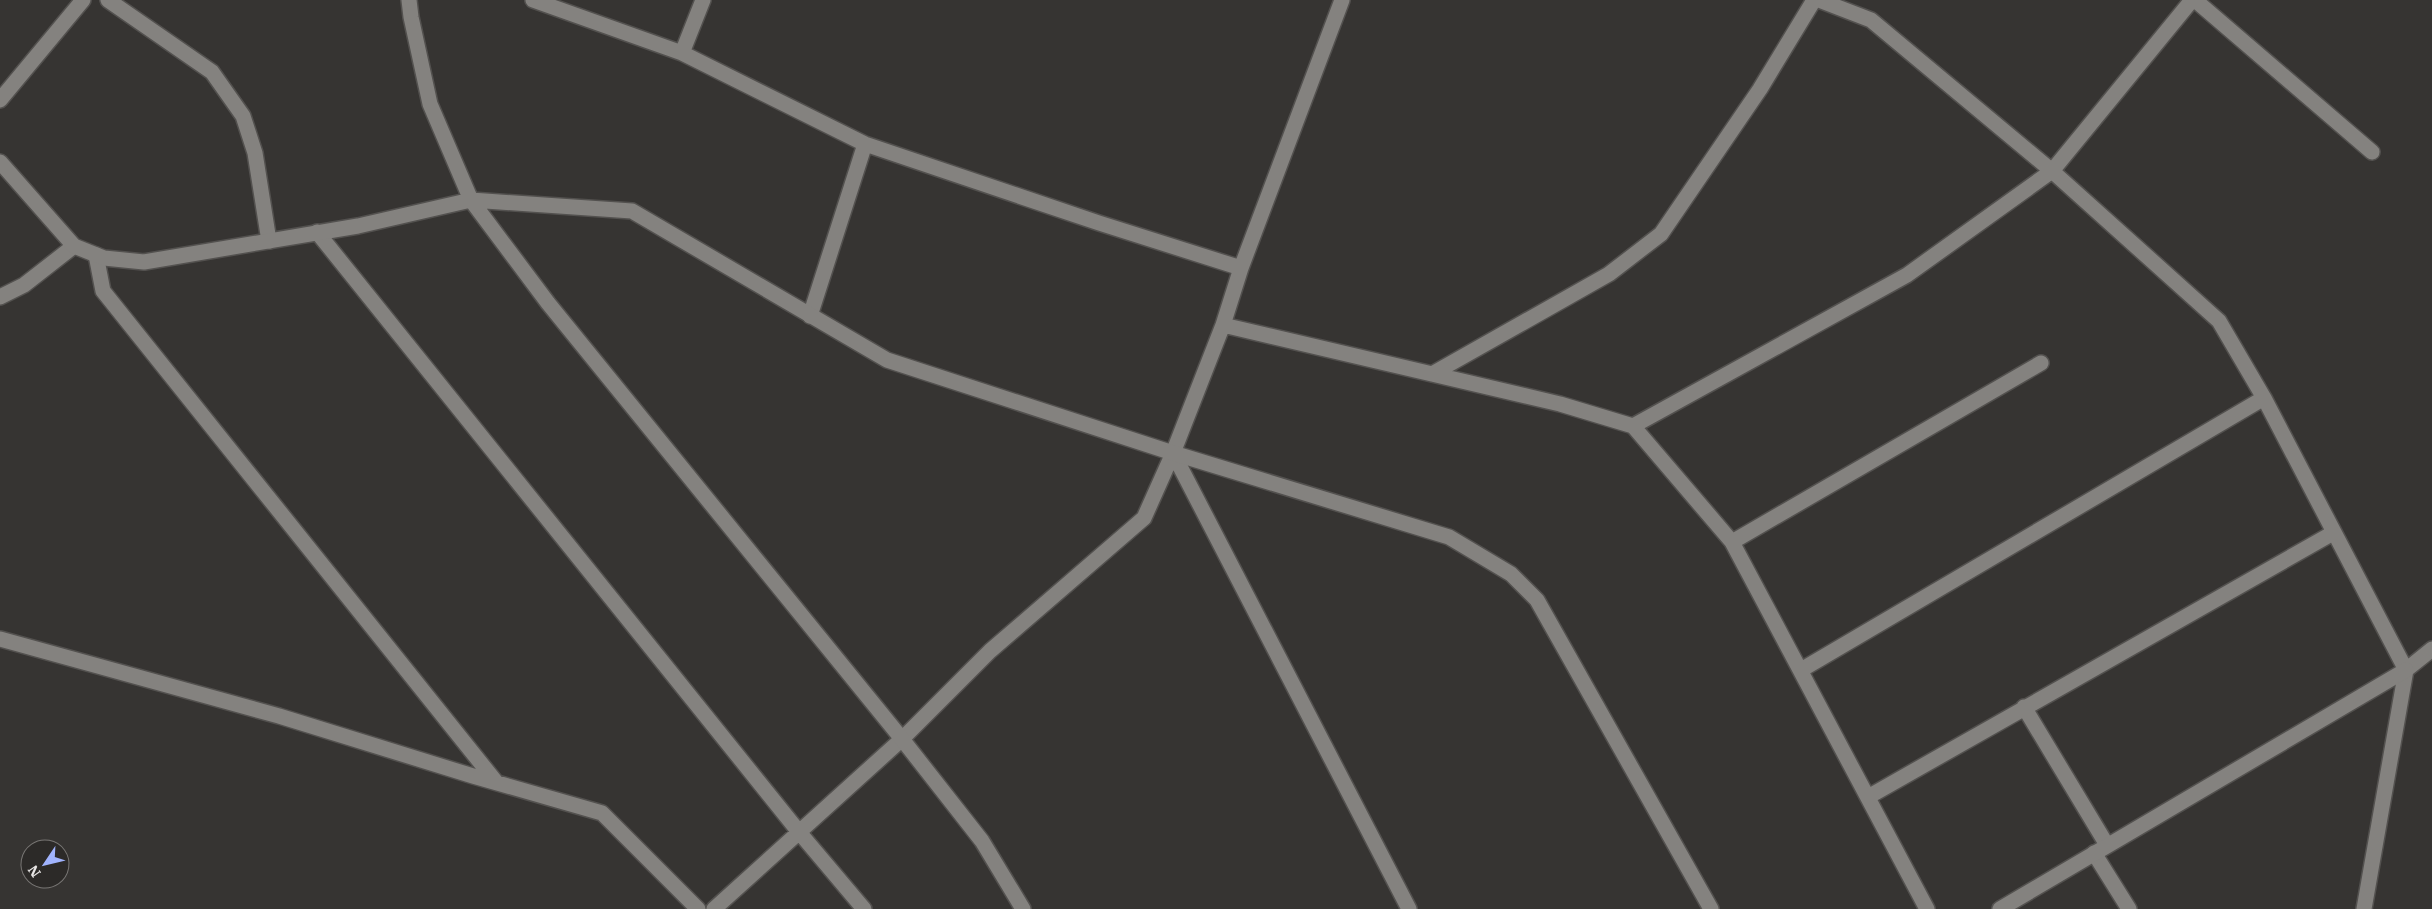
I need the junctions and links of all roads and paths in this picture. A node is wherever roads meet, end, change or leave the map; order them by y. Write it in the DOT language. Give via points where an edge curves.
graph roads {
  1 [pos="83,0"];
  2 [pos="108,0"];
  3 [pos="409,0"];
  4 [pos="533,0"];
  5 [pos="704,0"];
  6 [pos="1342,0"];
  7 [pos="1814,0"];
  8 [pos="1820,0"];
  9 [pos="2194,0"];
  10 [pos="682,53"];
  11 [pos="0,100"];
  12 [pos="866,144"];
  13 [pos="2372,152"];
  14 [pos="0,162"];
  15 [pos="2052,171"];
  16 [pos="471,200"];
  17 [pos="317,232"];
  18 [pos="270,241"];
  19 [pos="74,246"];
  20 [pos="96,255"];
  21 [pos="1241,268"];
  22 [pos="0,297"];
  23 [pos="810,316"];
  24 [pos="1223,325"];
  25 [pos="2041,364"];
  26 [pos="1432,374"];
  27 [pos="2264,398"];
  28 [pos="1633,426"];
  29 [pos="1173,453"];
  30 [pos="2333,533"];
  31 [pos="1732,542"];
  32 [pos="0,639"];
  33 [pos="2432,649"];
  34 [pos="1801,670"];
  35 [pos="2406,670"];
  36 [pos="2024,706"];
  37 [pos="902,739"];
  38 [pos="496,782"];
  39 [pos="1868,797"];
  40 [pos="799,832"];
  41 [pos="2101,849"];
  42 [pos="698,909"];
  43 [pos="714,909"];
  44 [pos="864,909"];
  45 [pos="1022,909"];
  46 [pos="1409,909"];
  47 [pos="1710,909"];
  48 [pos="1927,909"];
  49 [pos="2000,909"];
  50 [pos="2129,909"];
  51 [pos="2364,909"];
  1 -- 11 [label="street"];
  2 -- 18 [label="street" via="212,72 243,116 255,153"];
  3 -- 16 [label="street" via="430,104"];
  4 -- 10 [label="street"];
  5 -- 10 [label="street"];
  6 -- 21 [label="street"];
  7 -- 26 [label="street" via="1760,89 1662,234 1609,274"];
  8 -- 15 [label="street" via="1871,20"];
  9 -- 13 [label="street"];
  9 -- 15 [label="street"];
  10 -- 12 [label="street"];
  12 -- 21 [label="street"];
  12 -- 23 [label="street"];
  14 -- 19 [label="street"];
  15 -- 27 [label="street" via="2219,321"];
  15 -- 28 [label="street" via="1907,275"];
  16 -- 17 [label="street"];
  16 -- 23 [label="street" via="632,211"];
  16 -- 37 [label="street" via="548,303"];
  17 -- 18 [label="street"];
  17 -- 40 [label="street"];
  18 -- 20 [label="street" via="144,262"];
  19 -- 20 [label="street"];
  19 -- 22 [label="street" via="24,285"];
  20 -- 38 [label="street" via="103,292"];
  21 -- 24 [label="street"];
  23 -- 29 [label="street" via="887,360"];
  24 -- 26 [label="street"];
  24 -- 29 [label="street"];
  25 -- 31 [label="street"];
  26 -- 28 [label="street" via="1560,404"];
  27 -- 30 [label="street"];
  27 -- 34 [label="street"];
  28 -- 31 [label="street"];
  29 -- 37 [label="street" via="1144,518 990,651"];
  29 -- 46 [label="street"];
  29 -- 47 [label="street" via="1449,537 1511,574 1537,600"];
  30 -- 35 [label="street"];
  30 -- 36 [label="street"];
  31 -- 34 [label="street"];
  32 -- 38 [label="street" via="279,716"];
  33 -- 35 [label="street"];
  34 -- 39 [label="street"];
  35 -- 41 [label="street"];
  35 -- 51 [label="street"];
  36 -- 39 [label="street"];
  36 -- 41 [label="street"];
  37 -- 40 [label="street"];
  37 -- 45 [label="street" via="982,841"];
  38 -- 42 [label="street" via="602,813"];
  39 -- 48 [label="street"];
  40 -- 43 [label="street"];
  40 -- 44 [label="street"];
  41 -- 49 [label="street"];
  41 -- 50 [label="street"];
}
